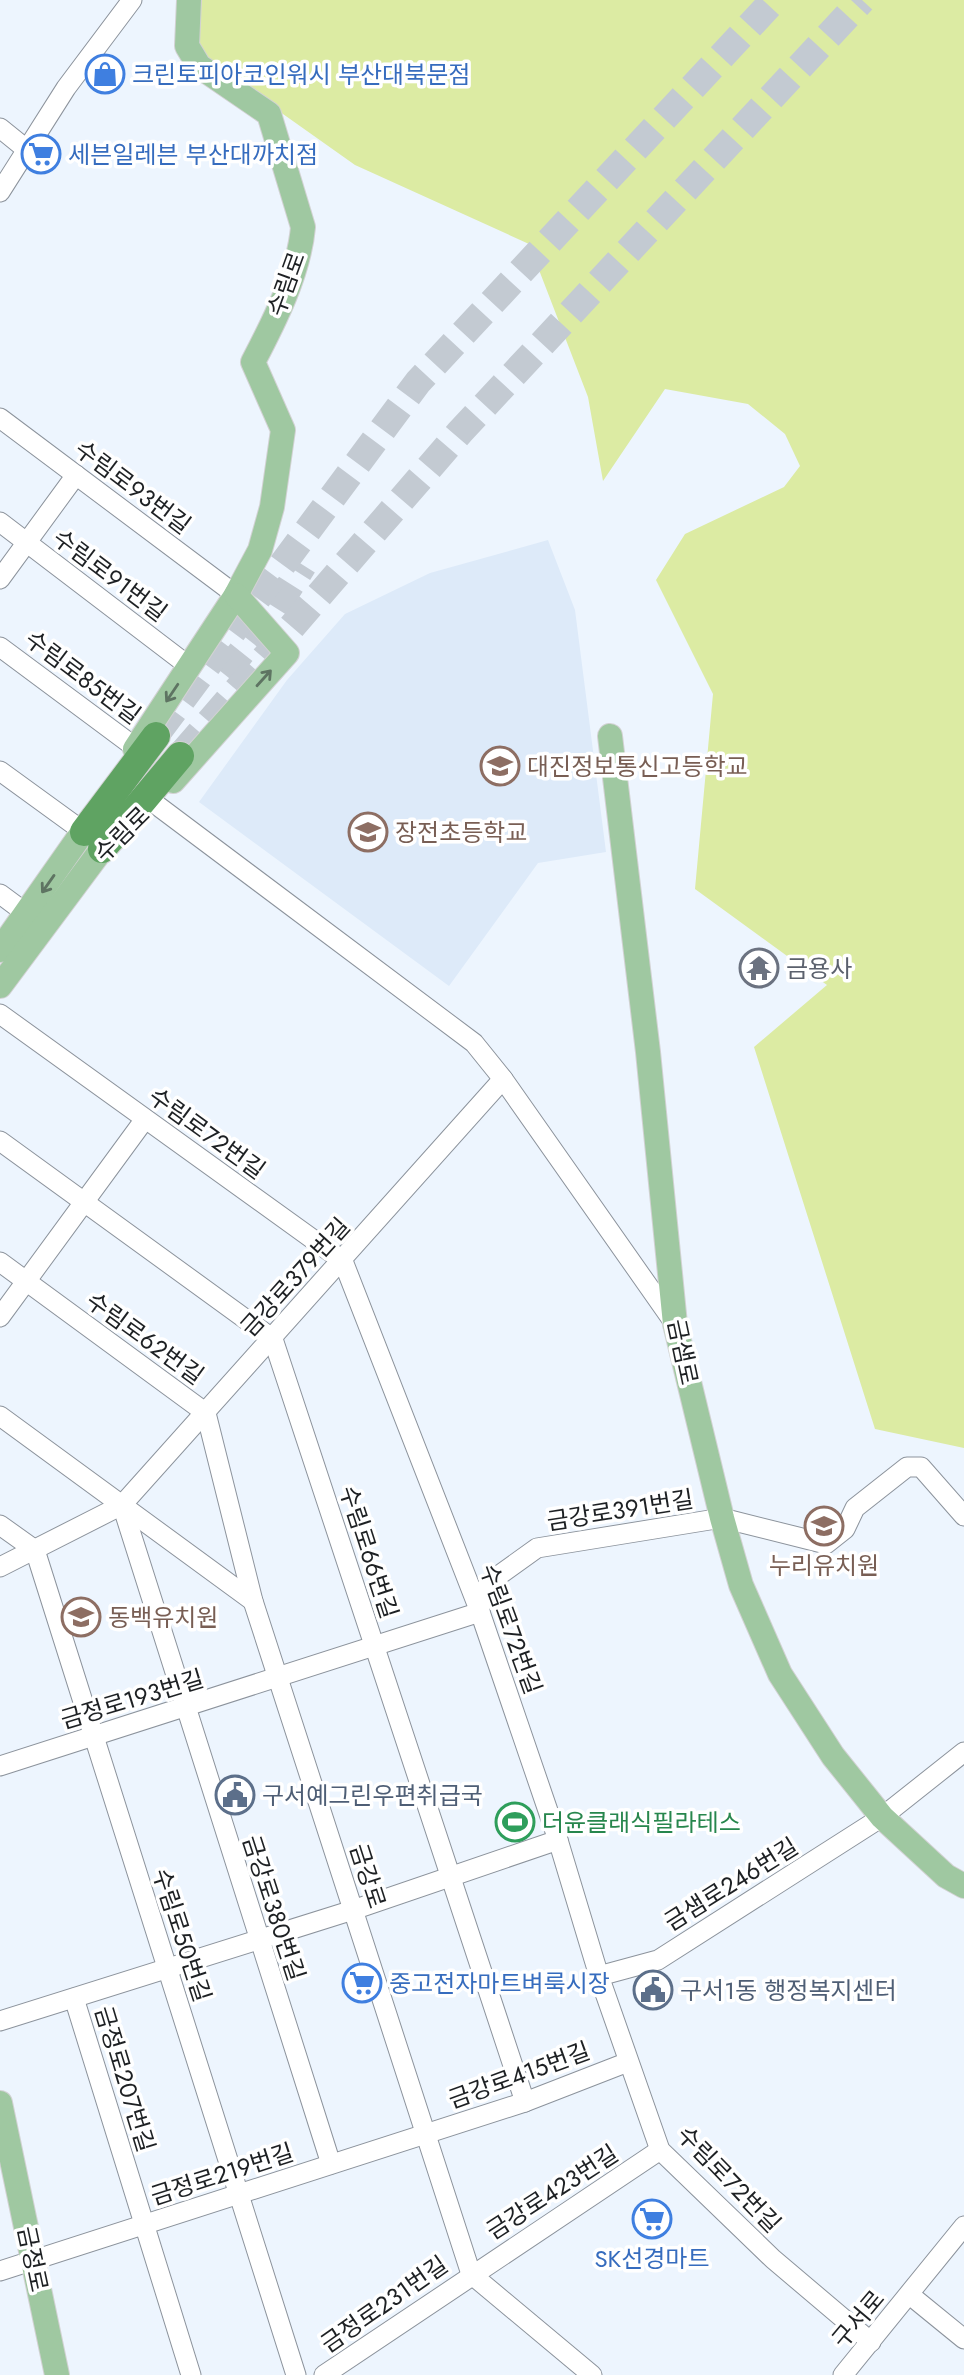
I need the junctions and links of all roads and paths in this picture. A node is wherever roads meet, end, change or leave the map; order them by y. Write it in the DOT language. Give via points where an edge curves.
graph roads {
  1 [pos="132,0"];
  2 [pos="189,0"];
  3 [pos="0,128"];
  4 [pos="26,149"];
  5 [pos="0,192"];
  6 [pos="0,418"];
  7 [pos="76,475"];
  8 [pos="0,522"];
  9 [pos="27,542"];
  10 [pos="0,579"];
  11 [pos="236,595"];
  12 [pos="0,647"];
  13 [pos="190,667"];
  14 [pos="610,736"];
  15 [pos="146,742"];
  16 [pos="180,756"];
  17 [pos="0,771"];
  18 [pos="152,796"];
  19 [pos="93,841"];
  20 [pos="0,894"];
  21 [pos="27,914"];
  22 [pos="0,950"];
  23 [pos="0,986"];
  24 [pos="0,1014"];
  25 [pos="503,1079"];
  26 [pos="145,1119"];
  27 [pos="0,1141"];
  28 [pos="85,1201"];
  29 [pos="343,1261"];
  30 [pos="0,1262"];
  31 [pos="26,1281"];
  32 [pos="0,1317"];
  33 [pos="675,1324"];
  34 [pos="273,1339"];
  35 [pos="206,1413"];
  36 [pos="0,1416"];
  37 [pos="121,1505"];
  38 [pos="964,1516"];
  39 [pos="722,1518"];
  40 [pos="0,1525"];
  41 [pos="34,1550"];
  42 [pos="0,1567"];
  43 [pos="253,1601"];
  44 [pos="480,1612"];
  45 [pos="375,1647"];
  46 [pos="279,1679"];
  47 [pos="184,1709"];
  48 [pos="94,1737"];
  49 [pos="964,1752"];
  50 [pos="0,1766"];
  51 [pos="882,1817"];
  52 [pos="558,1840"];
  53 [pos="451,1877"];
  54 [pos="964,1886"];
  55 [pos="353,1910"];
  56 [pos="259,1939"];
  57 [pos="167,1968"];
  58 [pos="599,1976"];
  59 [pos="74,1998"];
  60 [pos="0,2021"];
  61 [pos="628,2062"];
  62 [pos="525,2102"];
  63 [pos="0,2103"];
  64 [pos="426,2134"];
  65 [pos="660,2150"];
  66 [pos="331,2164"];
  67 [pos="239,2194"];
  68 [pos="144,2224"];
  69 [pos="964,2226"];
  70 [pos="33,2260"];
  71 [pos="0,2271"];
  72 [pos="471,2274"];
  73 [pos="910,2295"];
  74 [pos="964,2339"];
  75 [pos="871,2342"];
  76 [pos="57,2375"];
  77 [pos="191,2375"];
  78 [pos="296,2375"];
  79 [pos="324,2375"];
  80 [pos="592,2375"];
  81 [pos="843,2375"];
  1 -- 4 [label="street"];
  2 -- 11 [label="main road, 수림로" via="187,46 200,66 269,114 303,227 297,259 253,362 283,430 272,507 260,550"];
  3 -- 4 [label="street"];
  4 -- 5 [label="street"];
  6 -- 7 [label="street, 수림로93번길"];
  7 -- 9 [label="street"];
  7 -- 11 [label="street, 수림로93번길"];
  8 -- 9 [label="street, 수림로91번길"];
  9 -- 10 [label="street"];
  9 -- 13 [label="street, 수림로91번길"];
  11 -- 13 [label="main road, 수림로"];
  18 -- 11 [label="main road, 수림로, one-way" via="286,653"];
  12 -- 15 [label="street, 수림로85번길"];
  13 -- 15 [label="main road, 수림로, one-way"];
  14 -- 33 [label="main road, 금샘로"];
  15 -- 19 [label="highway"];
  16 -- 18 [label="highway"];
  17 -- 19 [label="street"];
  18 -- 19 [label="highway"];
  18 -- 25 [label="street" via="474,1043"];
  19 -- 21 [label="main road, 수림로, one-way"];
  19 -- 23 [label="main road, 수림로"];
  20 -- 21 [label="street"];
  21 -- 22 [label="main road, 수림로"];
  24 -- 26 [label="street, 수림로72번길"];
  25 -- 29 [label="street, 금강로379번길"];
  25 -- 33 [label="street"];
  26 -- 28 [label="street"];
  26 -- 29 [label="street, 수림로72번길"];
  27 -- 28 [label="street"];
  28 -- 31 [label="street"];
  28 -- 34 [label="street"];
  29 -- 34 [label="street, 금강로379번길"];
  29 -- 44 [label="street, 수림로72번길"];
  30 -- 31 [label="street, 수림로62번길"];
  31 -- 32 [label="street"];
  31 -- 35 [label="street, 수림로62번길"];
  33 -- 39 [label="main road, 금샘로"];
  34 -- 35 [label="street, 금강로379번길"];
  34 -- 45 [label="street, 수림로66번길"];
  35 -- 37 [label="street, 금강로379번길"];
  35 -- 43 [label="street, 수림로62번길"];
  36 -- 37 [label="street"];
  37 -- 41 [label="street, 금강로379번길"];
  37 -- 43 [label="street"];
  37 -- 47 [label="street, 금강로380번길"];
  38 -- 39 [label="street" via="921,1467 907,1467 855,1507 845,1529 826,1544"];
  39 -- 44 [label="street, 금강로391번길" via="537,1548 491,1581 479,1597"];
  39 -- 51 [label="main road, 금샘로" via="741,1585 780,1674 834,1756"];
  40 -- 41 [label="street"];
  41 -- 42 [label="street, 금강로379번길"];
  41 -- 48 [label="street, 수림로50번길"];
  43 -- 46 [label="street, 금강로"];
  44 -- 45 [label="street"];
  44 -- 52 [label="street, 수림로72번길"];
  45 -- 46 [label="street"];
  45 -- 53 [label="street, 수림로66번길"];
  46 -- 47 [label="street, 금정로193번길"];
  46 -- 55 [label="street, 금강로"];
  47 -- 48 [label="street, 금정로193번길"];
  47 -- 56 [label="street, 금강로380번길"];
  48 -- 50 [label="street, 금정로193번길"];
  48 -- 57 [label="street, 수림로50번길"];
  49 -- 51 [label="street, 금샘로246번길"];
  51 -- 54 [label="main road, 금샘로" via="946,1876"];
  51 -- 58 [label="street, 금샘로246번길" via="658,1960"];
  52 -- 53 [label="street, 금정로207번길"];
  52 -- 58 [label="street, 수림로72번길"];
  53 -- 55 [label="street, 금정로207번길"];
  53 -- 62 [label="street, 수림로66번길"];
  55 -- 56 [label="street, 금정로207번길"];
  55 -- 64 [label="street, 금강로"];
  56 -- 57 [label="street, 금정로207번길"];
  56 -- 66 [label="street, 금강로380번길"];
  57 -- 59 [label="street, 금정로207번길"];
  57 -- 67 [label="street, 수림로50번길"];
  58 -- 61 [label="street, 수림로72번길"];
  59 -- 60 [label="street, 금정로207번길"];
  59 -- 68 [label="street, 금정로207번길"];
  61 -- 62 [label="street, 금강로415번길"];
  61 -- 65 [label="street, 수림로72번길"];
  62 -- 64 [label="street, 금강로415번길"];
  63 -- 70 [label="main road, 금정로"];
  64 -- 66 [label="street, 금정로219번길"];
  64 -- 72 [label="street, 금강로"];
  65 -- 72 [label="street, 금강로423번길"];
  65 -- 75 [label="street, 수림로72번길" via="773,2259"];
  66 -- 67 [label="street, 금정로219번길"];
  67 -- 68 [label="street, 금정로219번길"];
  67 -- 78 [label="street, 수림로50번길"];
  68 -- 70 [label="street, 금정로219번길"];
  68 -- 77 [label="street, 금정로207번길"];
  69 -- 73 [label="street, 구서로"];
  70 -- 71 [label="street, 금정로219번길"];
  70 -- 76 [label="main road, 금정로"];
  72 -- 79 [label="street, 금정로231번길"];
  72 -- 80 [label="street"];
  73 -- 74 [label="street"];
  73 -- 75 [label="street, 구서로"];
  75 -- 81 [label="street, 구서로"];
}
